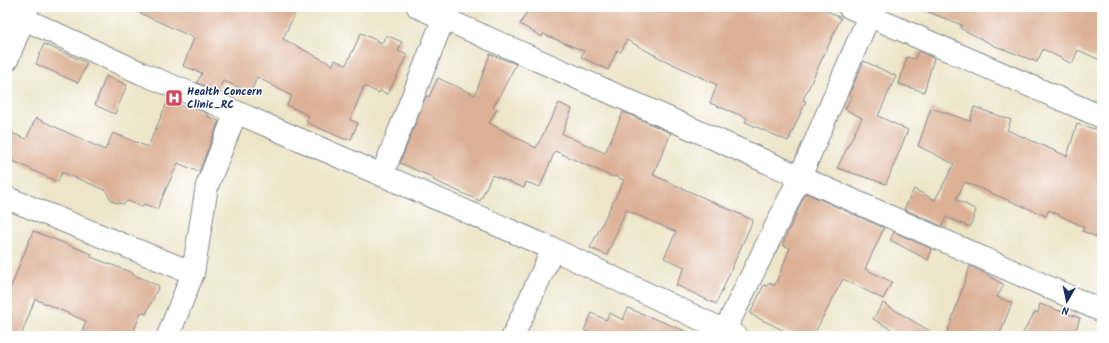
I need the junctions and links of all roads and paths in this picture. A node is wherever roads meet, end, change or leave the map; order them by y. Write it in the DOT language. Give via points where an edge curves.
graph roads {
  1 [pos="418,7"];
  2 [pos="849,7"];
  3 [pos="871,11"];
  4 [pos="20,12"];
  5 [pos="445,13"];
  6 [pos="7,60"];
  7 [pos="236,112"];
  8 [pos="1102,117"];
  9 [pos="382,175"];
  10 [pos="800,177"];
  11 [pos="7,198"];
  12 [pos="553,250"];
  13 [pos="193,273"];
  14 [pos="1102,311"];
  15 [pos="727,334"];
  16 [pos="168,336"];
  17 [pos="513,336"];
  1 -- 5 [label="street"];
  2 -- 3 [label="street"];
  3 -- 8 [label="street"];
  3 -- 10 [label="street"];
  4 -- 6 [label="street"];
  4 -- 7 [label="street" via="141,73"];
  5 -- 9 [label="street"];
  5 -- 10 [label="street"];
  7 -- 9 [label="street"];
  7 -- 13 [label="street" via="207,186"];
  9 -- 12 [label="street"];
  10 -- 14 [label="street"];
  10 -- 15 [label="street"];
  11 -- 13 [label="street"];
  12 -- 15 [label="street"];
  12 -- 17 [label="street"];
  13 -- 16 [label="street"];
}
